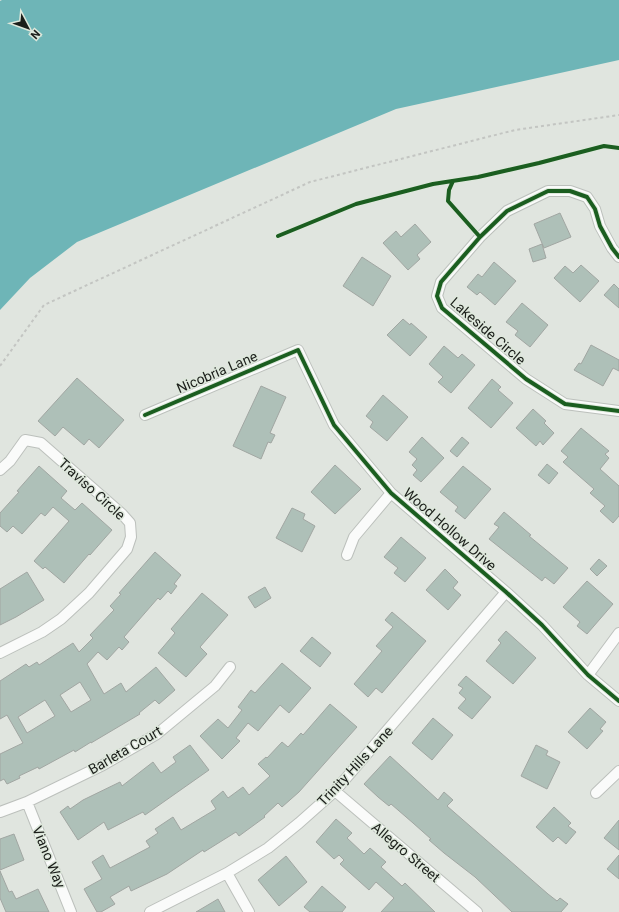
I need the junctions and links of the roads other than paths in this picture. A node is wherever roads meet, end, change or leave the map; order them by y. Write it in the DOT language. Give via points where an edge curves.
graph roads {
  1 [pos="619,257"];
  2 [pos="298,350"];
  3 [pos="619,411"];
  4 [pos="145,415"];
  5 [pos="0,470"];
  6 [pos="391,493"];
  7 [pos="347,555"];
  8 [pos="506,592"];
  9 [pos="619,633"];
  10 [pos="0,653"];
  11 [pos="230,667"];
  12 [pos="588,675"];
  13 [pos="619,701"];
  14 [pos="619,771"];
  15 [pos="335,791"];
  16 [pos="596,793"];
  17 [pos="27,802"];
  18 [pos="0,812"];
  19 [pos="227,873"];
  20 [pos="71,912"];
  21 [pos="150,912"];
  22 [pos="249,912"];
  23 [pos="477,912"];
  1 -- 3 [label="street, Lakeside Circle" via="600,226 595,209 587,197 570,191 548,191 507,211 480,237 441,282 437,296 442,308 526,379 565,404"];
  2 -- 4 [label="street, Nicobria Lane"];
  2 -- 6 [label="street, Wood Hollow Drive" via="334,425"];
  5 -- 10 [label="street, Traviso Circle" via="25,440 41,443 122,514 130,523 131,537 127,549 61,619 42,632"];
  6 -- 7 [label="street" via="354,537"];
  6 -- 8 [label="street, Wood Hollow Drive"];
  8 -- 12 [label="street, Wood Hollow Drive" via="542,625"];
  8 -- 15 [label="street, Trinity Hills Lane"];
  9 -- 12 [label="street"];
  11 -- 17 [label="street, Barleta Court" via="215,686 156,734 103,765"];
  12 -- 13 [label="street, Wood Hollow Drive"];
  14 -- 16 [label="street"];
  15 -- 19 [label="street, Trinity Hills Lane" via="268,848"];
  15 -- 23 [label="street, Allegro Street"];
  17 -- 18 [label="street, Barleta Court"];
  17 -- 20 [label="street, Viano Way"];
  19 -- 21 [label="street, Trinity Hills Lane"];
  19 -- 22 [label="street"];
}
